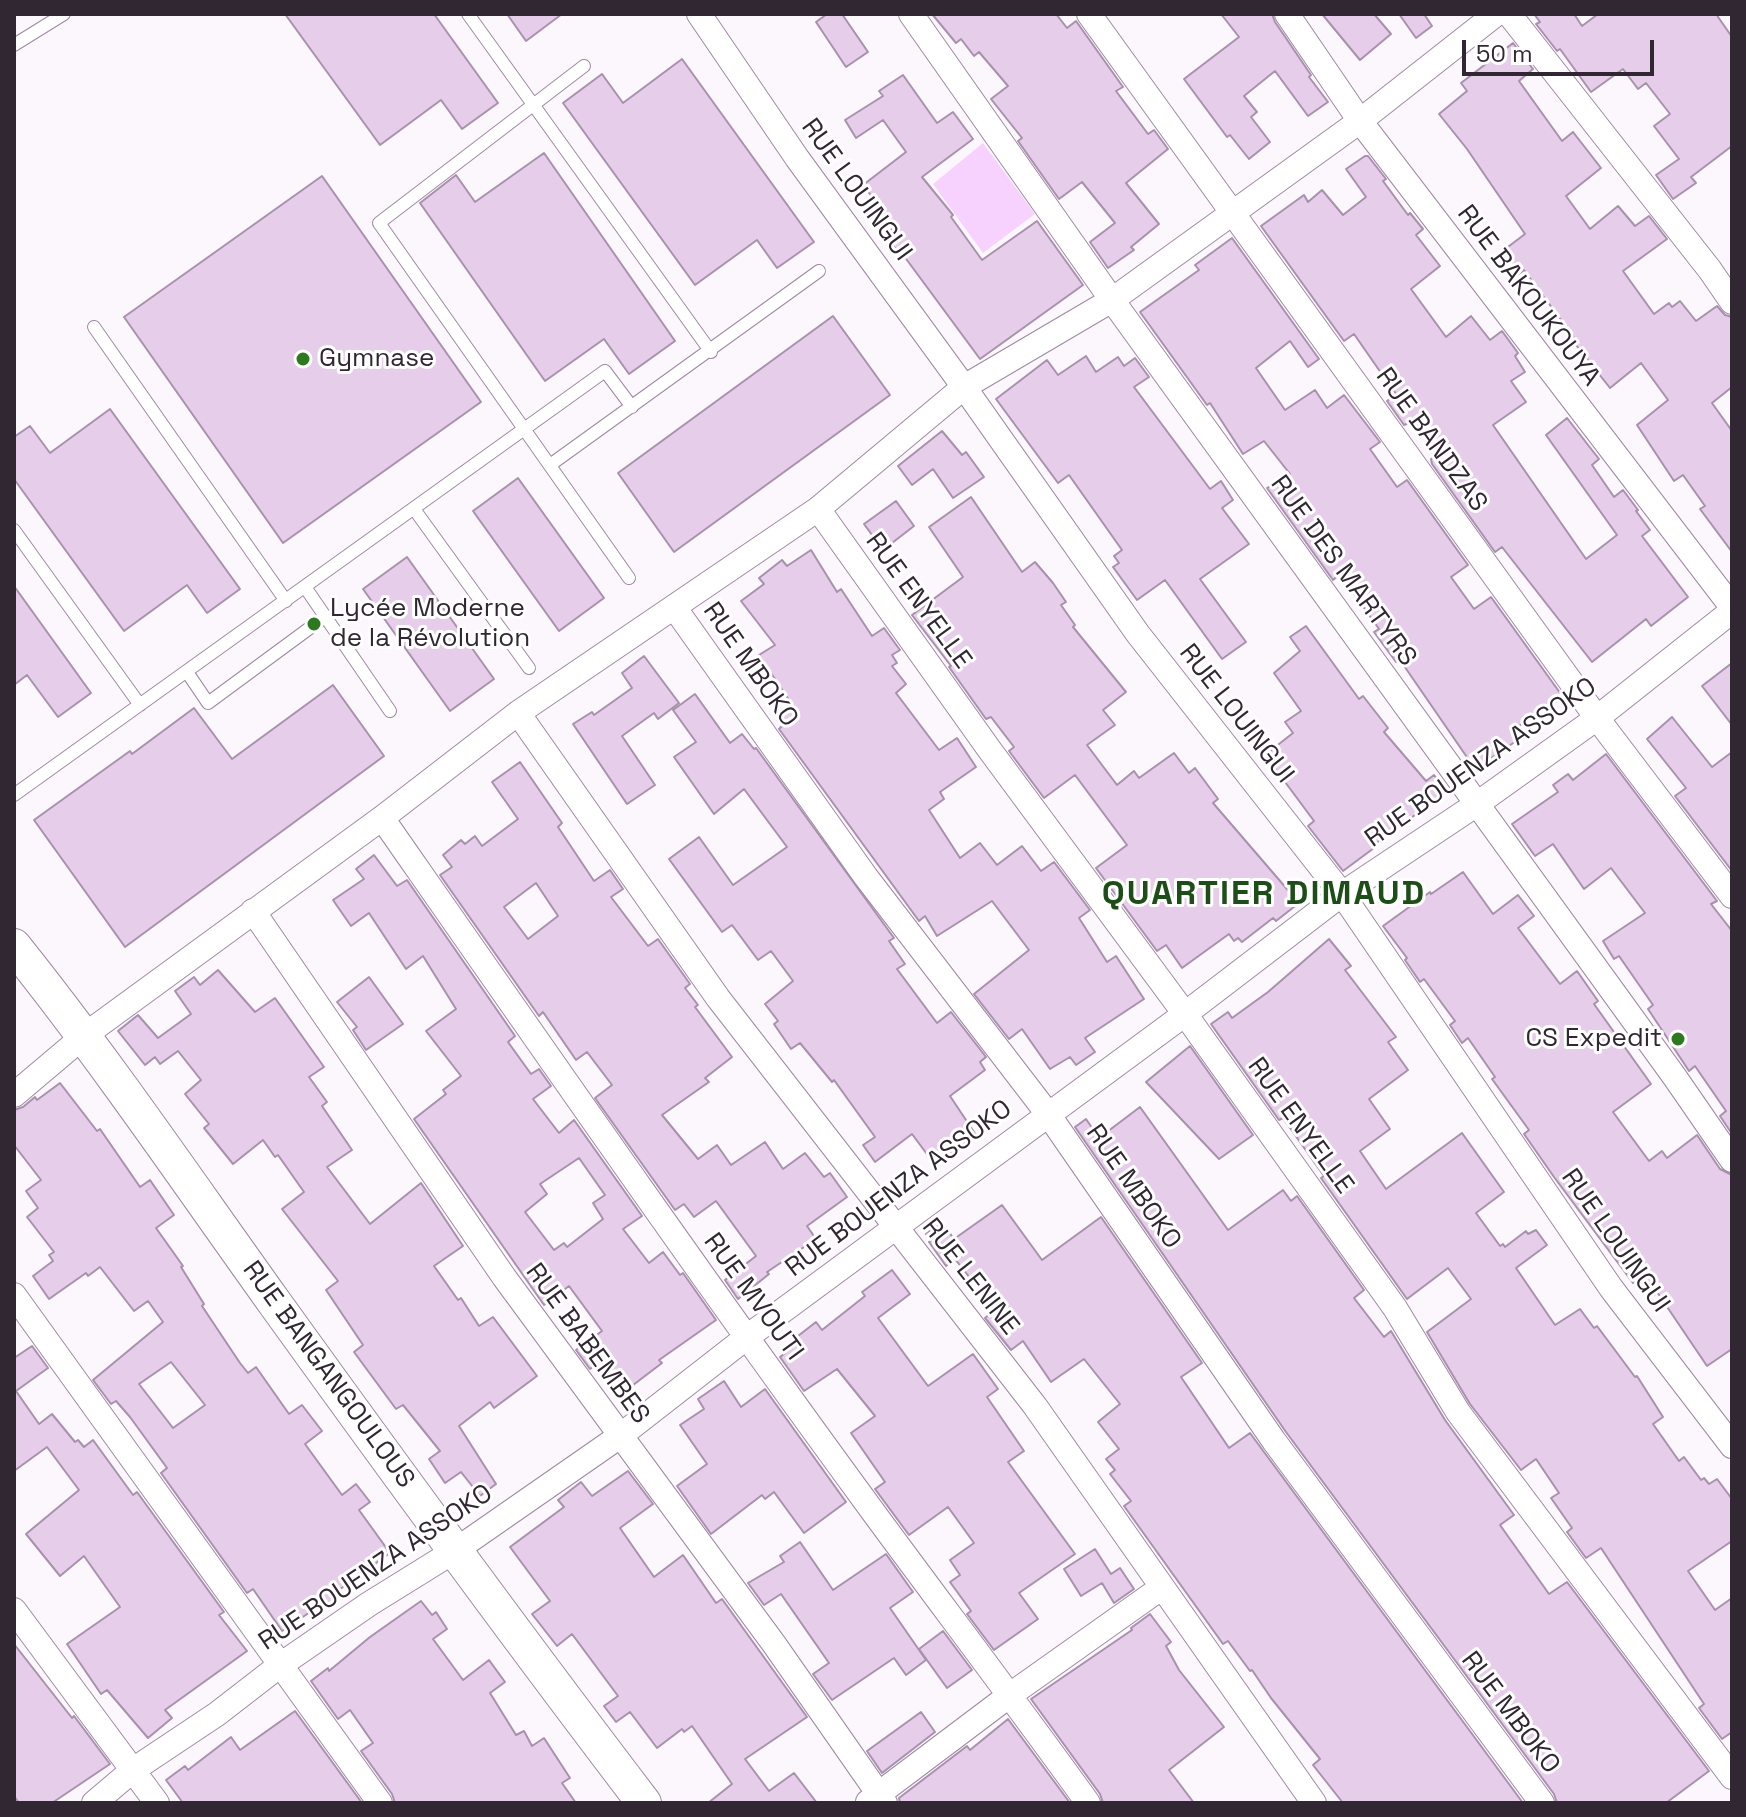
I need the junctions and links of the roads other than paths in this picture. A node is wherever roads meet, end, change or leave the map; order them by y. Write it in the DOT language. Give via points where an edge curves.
graph roads {
  1 [pos="64,14"];
  2 [pos="468,14"];
  3 [pos="699,14"];
  4 [pos="911,14"];
  5 [pos="1089,14"];
  6 [pos="1287,14"];
  7 [pos="1496,14"];
  8 [pos="1509,14"];
  9 [pos="14,45"];
  10 [pos="584,66"];
  11 [pos="534,105"];
  12 [pos="1360,121"];
  13 [pos="1233,212"];
  14 [pos="819,271"];
  15 [pos="1112,300"];
  16 [pos="1732,302"];
  17 [pos="94,327"];
  18 [pos="711,352"];
  19 [pos="964,387"];
  20 [pos="632,407"];
  21 [pos="526,429"];
  22 [pos="550,465"];
  23 [pos="414,509"];
  24 [pos="818,509"];
  25 [pos="14,530"];
  26 [pos="629,578"];
  27 [pos="305,587"];
  28 [pos="286,601"];
  29 [pos="674,607"];
  30 [pos="1732,609"];
  31 [pos="326,616"];
  32 [pos="529,668"];
  33 [pos="187,672"];
  34 [pos="140,705"];
  35 [pos="390,711"];
  36 [pos="518,713"];
  37 [pos="1597,718"];
  38 [pos="14,795"];
  39 [pos="1477,804"];
  40 [pos="382,818"];
  41 [pos="1342,894"];
  42 [pos="1732,896"];
  43 [pos="253,911"];
  44 [pos="14,946"];
  45 [pos="1185,1014"];
  46 [pos="85,1035"];
  47 [pos="14,1095"];
  48 [pos="1048,1114"];
  49 [pos="1732,1160"];
  50 [pos="895,1226"];
  51 [pos="14,1295"];
  52 [pos="747,1337"];
  53 [pos="620,1436"];
  54 [pos="1732,1446"];
  55 [pos="456,1550"];
  56 [pos="1161,1588"];
  57 [pos="14,1610"];
  58 [pos="279,1666"];
  59 [pos="1010,1695"];
  60 [pos="133,1770"];
  61 [pos="1732,1777"];
  62 [pos="877,1800"];
  63 [pos="94,1803"];
  64 [pos="157,1803"];
  65 [pos="380,1803"];
  66 [pos="644,1803"];
  67 [pos="1088,1803"];
  68 [pos="1314,1803"];
  69 [pos="1542,1803"];
  1 -- 9 [label="lane"];
  2 -- 11 [label="lane"];
  3 -- 19 [label="street, RUE LOUINGUI"];
  4 -- 15 [label="street, RUE DES MARTYRS"];
  5 -- 13 [label="street, RUE BANDZAS"];
  6 -- 12 [label="street, RUE BAKOUKOUYA"];
  7 -- 12 [label="street"];
  8 -- 16 [label="street"];
  10 -- 11 [label="lane"];
  11 -- 18 [label="lane"];
  11 -- 21 [label="lane" via="379,223"];
  12 -- 13 [label="street"];
  12 -- 30 [label="street, RUE BAKOUKOUYA"];
  13 -- 15 [label="street"];
  13 -- 37 [label="street, RUE BANDZAS"];
  14 -- 18 [label="lane"];
  15 -- 19 [label="street"];
  15 -- 39 [label="street, RUE DES MARTYRS"];
  17 -- 28 [label="lane"];
  18 -- 20 [label="lane"];
  19 -- 24 [label="street"];
  19 -- 41 [label="street, RUE LOUINGUI" via="1138,634"];
  20 -- 21 [label="lane" via="605,371"];
  20 -- 22 [label="lane"];
  21 -- 22 [label="lane"];
  21 -- 23 [label="lane"];
  22 -- 26 [label="lane"];
  23 -- 27 [label="lane"];
  23 -- 32 [label="lane"];
  24 -- 29 [label="street"];
  24 -- 45 [label="street, RUE ENYELLE"];
  25 -- 34 [label="lane"];
  27 -- 28 [label="lane"];
  27 -- 31 [label="lane"];
  28 -- 33 [label="lane"];
  29 -- 36 [label="street"];
  29 -- 48 [label="street, RUE MBOKO" via="866,877"];
  30 -- 37 [label="street, RUE BOUENZA ASSOKO"];
  31 -- 33 [label="lane" via="208,703"];
  31 -- 35 [label="lane"];
  33 -- 34 [label="lane"];
  34 -- 38 [label="lane"];
  36 -- 40 [label="street"];
  36 -- 50 [label="street, RUE LENINE" via="718,998"];
  37 -- 39 [label="street, RUE BOUENZA ASSOKO"];
  37 -- 42 [label="street, RUE BANDZAS"];
  39 -- 41 [label="street, RUE BOUENZA ASSOKO"];
  39 -- 49 [label="street, RUE DES MARTYRS"];
  40 -- 43 [label="street"];
  40 -- 52 [label="street, RUE MVOUTI"];
  41 -- 45 [label="street, RUE BOUENZA ASSOKO"];
  41 -- 54 [label="street, RUE LOUINGUI" via="1611,1288"];
  43 -- 46 [label="street"];
  43 -- 53 [label="street, RUE BABEMBES"];
  44 -- 46 [label="street, RUE BANGANGOULOUS"];
  45 -- 48 [label="street, RUE BOUENZA ASSOKO"];
  45 -- 61 [label="street, RUE ENYELLE" via="1395,1308 1458,1412"];
  46 -- 47 [label="street"];
  46 -- 55 [label="street, RUE BANGANGOULOUS"];
  48 -- 50 [label="street, RUE BOUENZA ASSOKO"];
  48 -- 69 [label="street, RUE MBOKO" via="1274,1441"];
  50 -- 52 [label="street, RUE BOUENZA ASSOKO"];
  50 -- 56 [label="street, RUE LENINE" via="1035,1406"];
  51 -- 58 [label="street"];
  52 -- 53 [label="street, RUE BOUENZA ASSOKO"];
  52 -- 59 [label="street, RUE MVOUTI"];
  53 -- 55 [label="street, RUE BOUENZA ASSOKO"];
  53 -- 62 [label="street, RUE BABEMBES" via="774,1644"];
  55 -- 58 [label="street, RUE BOUENZA ASSOKO"];
  55 -- 66 [label="street, RUE BANGANGOULOUS"];
  56 -- 59 [label="street"];
  56 -- 68 [label="street, RUE LENINE"];
  57 -- 60 [label="street"];
  58 -- 60 [label="street, RUE BOUENZA ASSOKO"];
  58 -- 65 [label="street"];
  59 -- 62 [label="street"];
  59 -- 67 [label="street, RUE MVOUTI"];
  60 -- 63 [label="street, RUE BOUENZA ASSOKO"];
  60 -- 64 [label="street"];
}
